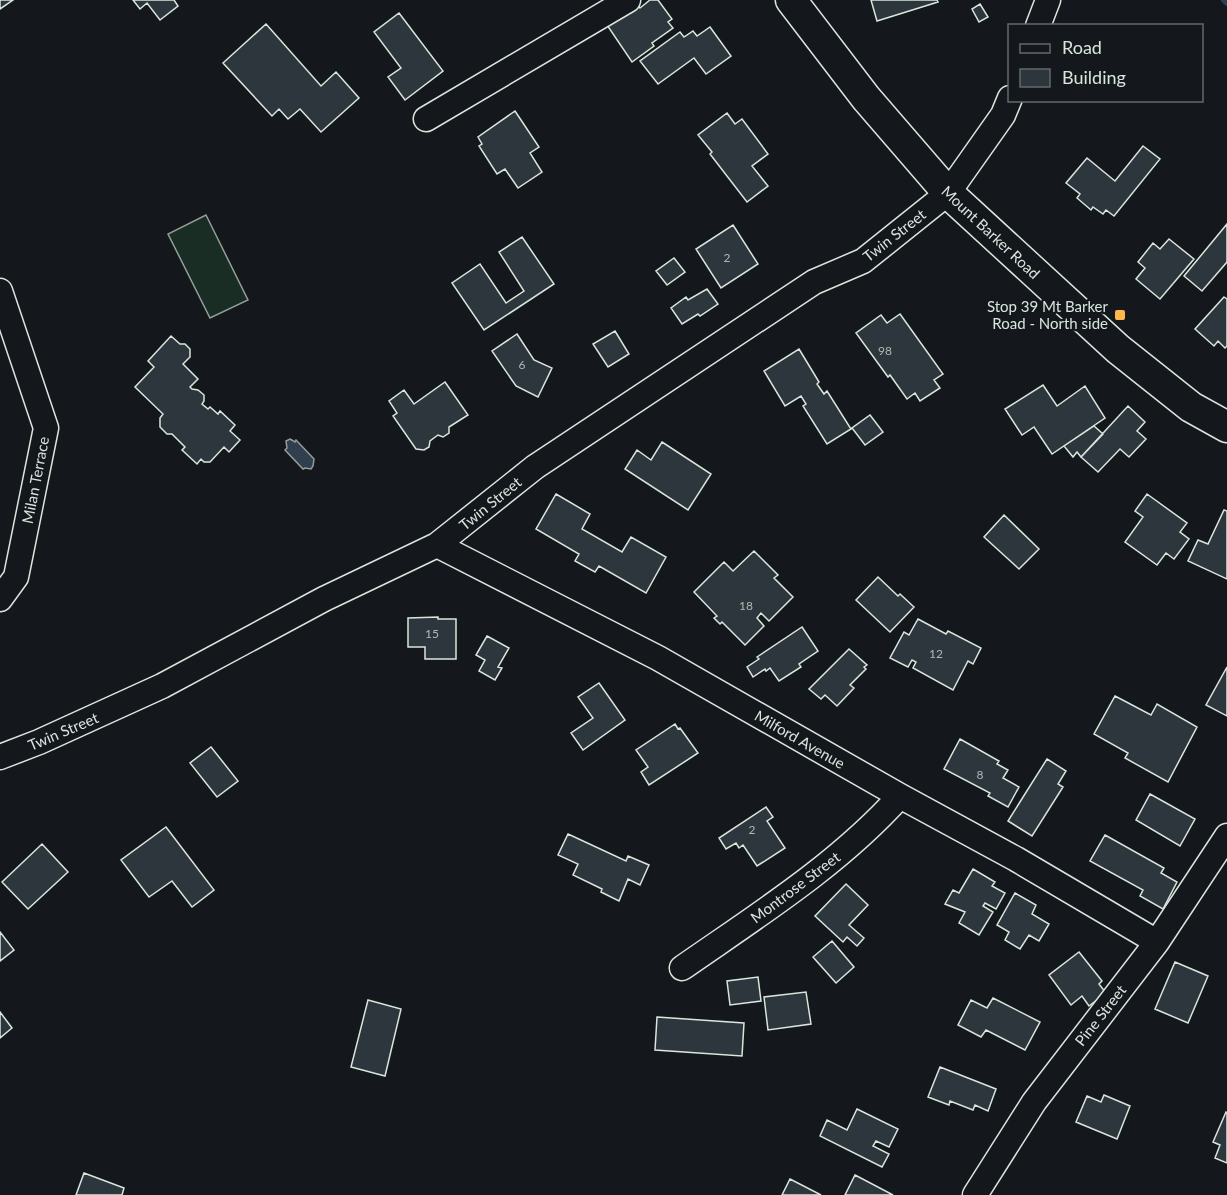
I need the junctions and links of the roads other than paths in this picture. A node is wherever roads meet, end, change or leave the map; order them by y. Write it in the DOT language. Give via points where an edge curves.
graph roads {
  1 [pos="628,0"];
  2 [pos="791,0"];
  3 [pos="1047,0"];
  4 [pos="1039,24"];
  5 [pos="1008,102"];
  6 [pos="426,119"];
  7 [pos="948,193"];
  8 [pos="0,291"];
  9 [pos="1227,426"];
  10 [pos="437,545"];
  11 [pos="0,598"];
  12 [pos="0,757"];
  13 [pos="900,796"];
  14 [pos="1227,836"];
  15 [pos="1157,942"];
  16 [pos="682,968"];
  17 [pos="975,1195"];
  1 -- 6 [label="street"];
  2 -- 7 [label="main road, Mount Barker Road" via="866,98"];
  3 -- 4 [label="street"];
  5 -- 7 [label="street, Twin Street"];
  7 -- 9 [label="main road, Mount Barker Road" via="1118,349 1191,407"];
  7 -- 10 [label="street, Twin Street" via="862,261 814,282 535,467"];
  8 -- 11 [label="street, Milan Terrace" via="46,428 16,577"];
  10 -- 12 [label="street, Twin Street" via="324,599 152,691"];
  10 -- 13 [label="street, Milford Avenue" via="658,658"];
  13 -- 15 [label="street, Milford Avenue"];
  13 -- 16 [label="street, Montrose Street" via="876,823 795,890"];
  14 -- 15 [label="street, Pine Street"];
  15 -- 17 [label="street, Pine Street" via="1034,1102"];
}
